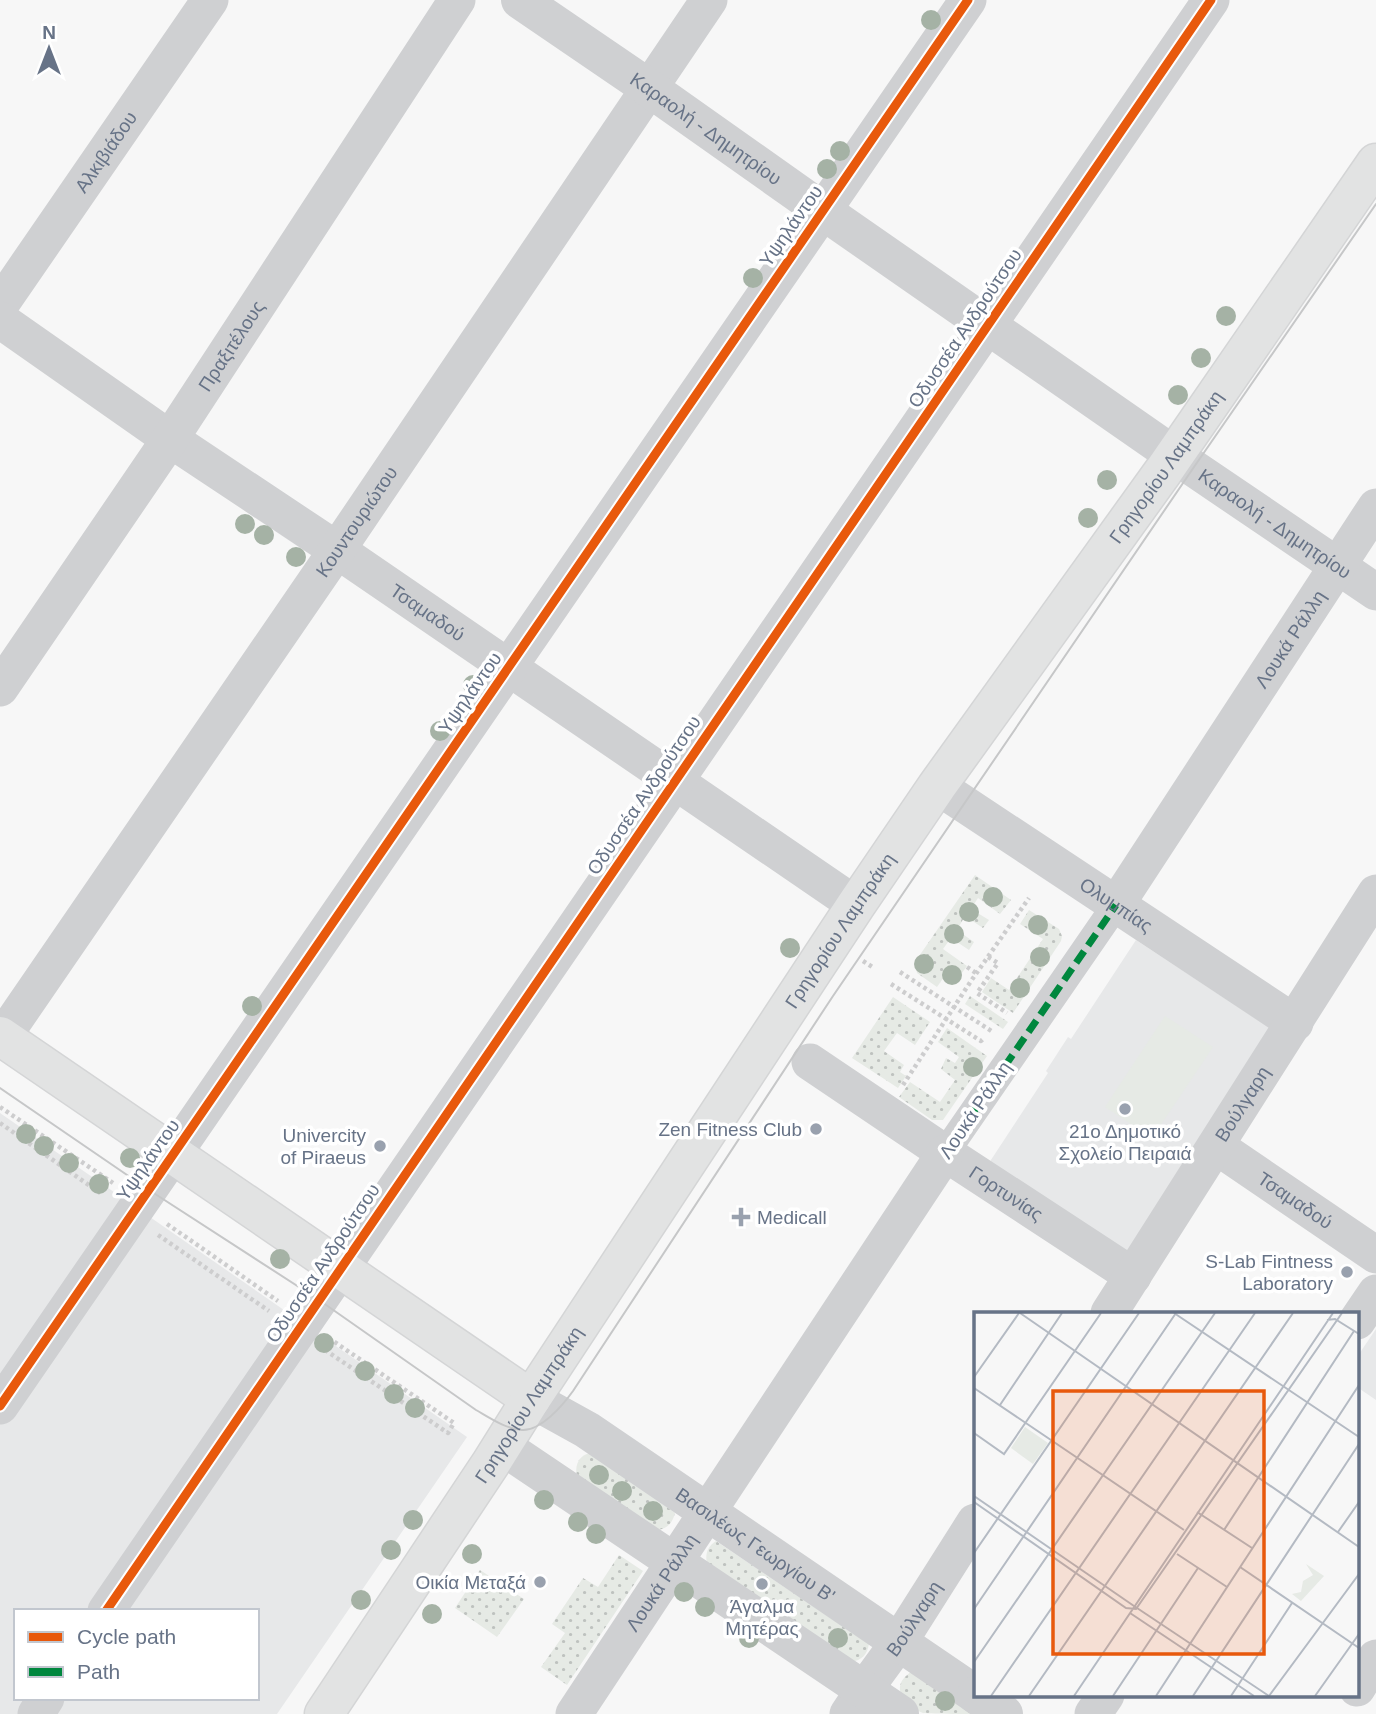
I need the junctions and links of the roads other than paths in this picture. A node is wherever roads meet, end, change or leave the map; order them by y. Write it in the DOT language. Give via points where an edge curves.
graph roads {
  1 [pos="210,0"];
  2 [pos="457,0"];
  3 [pos="520,0"];
  4 [pos="709,0"];
  5 [pos="968,0"];
  6 [pos="1211,0"];
  7 [pos="649,88"];
  8 [pos="1376,163"];
  9 [pos="822,211"];
  10 [pos="0,305"];
  11 [pos="0,320"];
  12 [pos="988,326"];
  13 [pos="170,439"];
  14 [pos="1174,455"];
  15 [pos="1376,507"];
  16 [pos="337,550"];
  17 [pos="1338,566"];
  18 [pos="1376,592"];
  19 [pos="509,667"];
  20 [pos="0,688"];
  21 [pos="675,781"];
  22 [pos="937,786"];
  23 [pos="1376,893"];
  24 [pos="856,905"];
  25 [pos="1116,905"];
  26 [pos="1295,1023"];
  27 [pos="1,1038"];
  28 [pos="810,1062"];
  29 [pos="1216,1146"];
  30 [pos="945,1153"];
  31 [pos="173,1155"];
  32 [pos="1376,1255"];
  33 [pos="340,1269"];
  34 [pos="1133,1276"];
  35 [pos="1376,1293"];
  36 [pos="1110,1312"];
  37 [pos="1358,1320"];
  38 [pos="531,1399"];
  39 [pos="0,1406"];
  40 [pos="502,1446"];
  41 [pos="708,1513"];
  42 [pos="974,1524"];
  43 [pos="675,1563"];
  44 [pos="108,1609"];
  45 [pos="899,1642"];
  46 [pos="1376,1658"];
  47 [pos="1358,1686"];
  48 [pos="974,1694"];
  49 [pos="977,1696"];
  50 [pos="1105,1696"];
  51 [pos="1351,1696"];
  52 [pos="856,1702"];
  53 [pos="324,1714"];
  54 [pos="574,1714"];
  55 [pos="900,1714"];
  56 [pos="1004,1714"];
  57 [pos="1093,1714"];
  58 [pos="1340,1714"];
  1 -- 10 [label="street, Αλκιβιάδου"];
  2 -- 13 [label="street, Πραξιτέλους"];
  3 -- 7 [label="street, Καραολή - Δημητρίου"];
  4 -- 7 [label="street, Κουντουριώτου"];
  5 -- 9 [label="street, Υψηλάντου"];
  6 -- 12 [label="street, Οδυσσέα Ανδρούτσου"];
  7 -- 9 [label="street, Καραολή - Δημητρίου"];
  7 -- 16 [label="street, Κουντουριώτου"];
  8 -- 14 [label="main road, Γρηγορίου Λαμπράκη"];
  9 -- 12 [label="street, Καραολή - Δημητρίου"];
  9 -- 19 [label="street, Υψηλάντου"];
  11 -- 13 [label="street, Τσαμαδού"];
  12 -- 14 [label="street, Καραολή - Δημητρίου"];
  12 -- 21 [label="street, Οδυσσέα Ανδρούτσου"];
  13 -- 16 [label="street, Τσαμαδού"];
  13 -- 20 [label="street, Πραξιτέλους"];
  14 -- 17 [label="street, Καραολή - Δημητρίου"];
  14 -- 22 [label="main road, Γρηγορίου Λαμπράκη"];
  15 -- 17 [label="street, Λουκά Ράλλη"];
  16 -- 19 [label="street, Τσαμαδού"];
  16 -- 27 [label="street, Κουντουριώτου"];
  17 -- 18 [label="street, Καραολή - Δημητρίου"];
  17 -- 25 [label="street, Λουκά Ράλλη"];
  19 -- 21 [label="street, Τσαμαδού"];
  19 -- 31 [label="street, Υψηλάντου"];
  21 -- 24 [label="street, Τσαμαδού"];
  21 -- 33 [label="street, Οδυσσέα Ανδρούτσου"];
  22 -- 24 [label="main road, Γρηγορίου Λαμπράκη"];
  22 -- 25 [label="street, Ολυμπίας"];
  23 -- 26 [label="street, Βούλγαρη"];
  24 -- 38 [label="main road, Γρηγορίου Λαμπράκη"];
  25 -- 26 [label="street, Ολυμπίας"];
  25 -- 30 [label="street, Λουκά Ράλλη"];
  26 -- 29 [label="street, Βούλγαρη"];
  27 -- 31 [label="main road"];
  28 -- 30 [label="street, Γορτυνίας"];
  29 -- 32 [label="street, Τσαμαδού"];
  29 -- 34 [label="street, Βούλγαρη"];
  30 -- 34 [label="street, Γορτυνίας"];
  30 -- 41 [label="street, Λουκά Ράλλη"];
  31 -- 33 [label="main road"];
  31 -- 39 [label="street, Υψηλάντου"];
  33 -- 38 [label="main road"];
  33 -- 44 [label="street, Οδυσσέα Ανδρούτσου"];
  34 -- 36 [label="street, Βούλγαρη"];
  35 -- 37 [label="street"];
  38 -- 40 [label="main road, Γρηγορίου Λαμπράκη"];
  38 -- 41 [label="street, Βασιλέως Γεωργίου Β'" via="587,1430"];
  40 -- 43 [label="street"];
  40 -- 53 [label="main road, Γρηγορίου Λαμπράκη"];
  41 -- 43 [label="street, Λουκά Ράλλη"];
  41 -- 45 [label="street, Βασιλέως Γεωργίου Β'"];
  42 -- 45 [label="street, Βούλγαρη"];
  43 -- 52 [label="street"];
  43 -- 54 [label="street, Λουκά Ράλλη"];
  45 -- 48 [label="street, Βασιλέως Γεωργίου Β'"];
  45 -- 52 [label="street, Βούλγαρη"];
  46 -- 47 [label="street"];
  49 -- 56 [label="street, Βασιλέως Γεωργίου Β'"];
  50 -- 57 [label="street"];
  51 -- 58 [label="street"];
  52 -- 55 [label="street"];
}
